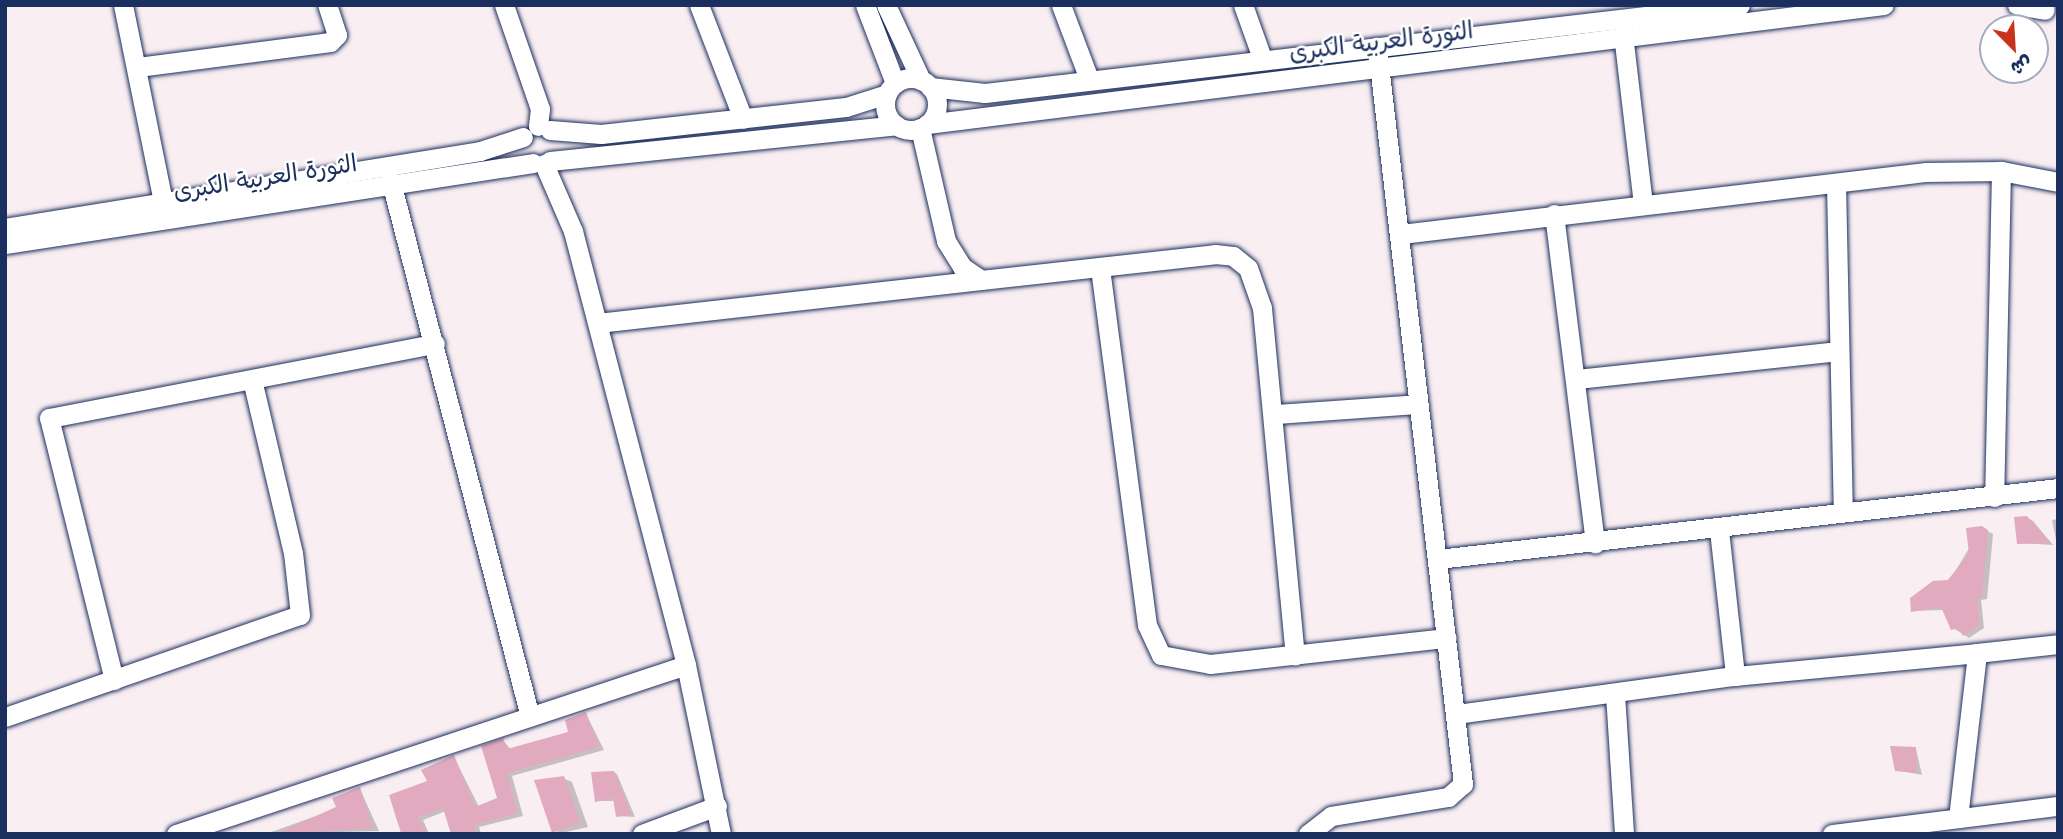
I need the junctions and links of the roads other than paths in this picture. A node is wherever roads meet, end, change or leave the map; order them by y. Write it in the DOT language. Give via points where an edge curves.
graph roads {
  1 [pos="123,5"];
  2 [pos="327,5"];
  3 [pos="504,5"];
  4 [pos="699,5"];
  5 [pos="865,5"];
  6 [pos="886,5"];
  7 [pos="1061,5"];
  8 [pos="1243,5"];
  9 [pos="1740,5"];
  10 [pos="1884,5"];
  11 [pos="2017,5"];
  12 [pos="1710,7"];
  13 [pos="2050,11"];
  14 [pos="1623,34"];
  15 [pos="1378,57"];
  16 [pos="1262,58"];
  17 [pos="138,67"];
  18 [pos="1089,79"];
  19 [pos="926,83"];
  20 [pos="1018,87"];
  21 [pos="891,88"];
  22 [pos="1021,108"];
  23 [pos="743,119"];
  24 [pos="896,125"];
  25 [pos="924,126"];
  26 [pos="537,131"];
  27 [pos="542,163"];
  28 [pos="2001,171"];
  29 [pos="391,181"];
  30 [pos="2058,182"];
  31 [pos="1836,184"];
  32 [pos="1643,203"];
  33 [pos="164,209"];
  34 [pos="1553,214"];
  35 [pos="5,228"];
  36 [pos="1401,234"];
  37 [pos="5,244"];
  38 [pos="1100,268"];
  39 [pos="981,280"];
  40 [pos="598,324"];
  41 [pos="435,344"];
  42 [pos="1839,351"];
  43 [pos="1577,379"];
  44 [pos="252,380"];
  45 [pos="1418,404"];
  46 [pos="1275,414"];
  47 [pos="2058,488"];
  48 [pos="1994,497"];
  49 [pos="1843,511"];
  50 [pos="1719,530"];
  51 [pos="1595,543"];
  52 [pos="1438,559"];
  53 [pos="1447,638"];
  54 [pos="2058,644"];
  55 [pos="1977,653"];
  56 [pos="1296,655"];
  57 [pos="686,665"];
  58 [pos="1735,676"];
  59 [pos="114,680"];
  60 [pos="1615,694"];
  61 [pos="529,712"];
  62 [pos="1456,714"];
  63 [pos="5,718"];
  64 [pos="717,806"];
  65 [pos="2058,806"];
  66 [pos="1958,818"];
  67 [pos="176,834"];
  68 [pos="642,834"];
  69 [pos="721,834"];
  70 [pos="1308,834"];
  71 [pos="1624,834"];
  72 [pos="1832,834"];
  1 -- 17 [label="street"];
  2 -- 17 [label="street" via="337,32 330,42"];
  3 -- 26 [label="street" via="540,109"];
  4 -- 23 [label="street"];
  5 -- 21 [label="street"];
  6 -- 19 [label="street"];
  7 -- 18 [label="street"];
  8 -- 16 [label="street"];
  9 -- 12 [label="street, الثورة العربية الكبرى"];
  10 -- 14 [label="street, الثورة العربية الكبرى"];
  11 -- 13 [label="street"];
  12 -- 15 [label="street, الثورة العربية الكبرى"];
  14 -- 15 [label="street, الثورة العربية الكبرى"];
  14 -- 32 [label="street"];
  15 -- 16 [label="street, الثورة العربية الكبرى"];
  15 -- 22 [label="street, الثورة العربية الكبرى"];
  15 -- 36 [label="street"];
  16 -- 18 [label="street, الثورة العربية الكبرى"];
  17 -- 33 [label="street"];
  18 -- 20 [label="street, الثورة العربية الكبرى"];
  19 -- 20 [label="street, الثورة العربية الكبرى" via="968,93"];
  19 -- 21 [label="street"];
  19 -- 25 [label="street" via="937,102"];
  20 -- 22 [label="street"];
  21 -- 23 [label="street, الثورة العربية الكبرى" via="846,107"];
  21 -- 24 [label="street" via="886,111"];
  22 -- 25 [label="street, الثورة العربية الكبرى"];
  23 -- 26 [label="street, الثورة العربية الكبرى" via="601,134"];
  24 -- 25 [label="street"];
  24 -- 27 [label="street, الثورة العربية الكبرى"];
  25 -- 39 [label="street" via="946,241 962,267"];
  26 -- 27 [label="street" via="523,155"];
  26 -- 27 [label="street" via="559,145"];
  26 -- 33 [label="street, الثورة العربية الكبرى" via="467,154"];
  27 -- 29 [label="street, الثورة العربية الكبرى"];
  27 -- 40 [label="street" via="573,231"];
  28 -- 30 [label="street"];
  28 -- 31 [label="street" via="1926,172"];
  28 -- 48 [label="street"];
  29 -- 33 [label="street, الثورة العربية الكبرى"];
  29 -- 41 [label="street"];
  31 -- 32 [label="street"];
  31 -- 42 [label="street"];
  32 -- 34 [label="street"];
  33 -- 35 [label="street, الثورة العربية الكبرى"];
  33 -- 37 [label="street, الثورة العربية الكبرى"];
  34 -- 36 [label="street"];
  34 -- 43 [label="street"];
  36 -- 45 [label="street"];
  38 -- 39 [label="street"];
  38 -- 46 [label="street" via="1215,254 1233,256 1248,268 1262,307"];
  38 -- 56 [label="street" via="1152,643 1176,662"];
  39 -- 40 [label="street"];
  40 -- 57 [label="street"];
  41 -- 44 [label="street"];
  41 -- 61 [label="street"];
  42 -- 43 [label="street"];
  42 -- 49 [label="street"];
  43 -- 51 [label="street"];
  44 -- 59 [label="street" via="293,553 300,615"];
  44 -- 59 [label="street" via="49,418"];
  45 -- 46 [label="street"];
  45 -- 52 [label="street"];
  46 -- 56 [label="street"];
  47 -- 48 [label="street"];
  48 -- 49 [label="street"];
  49 -- 50 [label="street"];
  50 -- 51 [label="street"];
  50 -- 58 [label="street"];
  51 -- 52 [label="street"];
  52 -- 53 [label="street"];
  53 -- 56 [label="street"];
  53 -- 62 [label="street"];
  54 -- 55 [label="street"];
  55 -- 58 [label="street"];
  55 -- 66 [label="street"];
  57 -- 61 [label="street"];
  57 -- 64 [label="street"];
  58 -- 60 [label="street"];
  59 -- 63 [label="street"];
  60 -- 62 [label="street"];
  60 -- 71 [label="street"];
  61 -- 67 [label="street"];
  62 -- 70 [label="street" via="1461,791 1331,816"];
  64 -- 68 [label="street"];
  64 -- 69 [label="street"];
  65 -- 66 [label="street"];
  66 -- 72 [label="street"];
}
